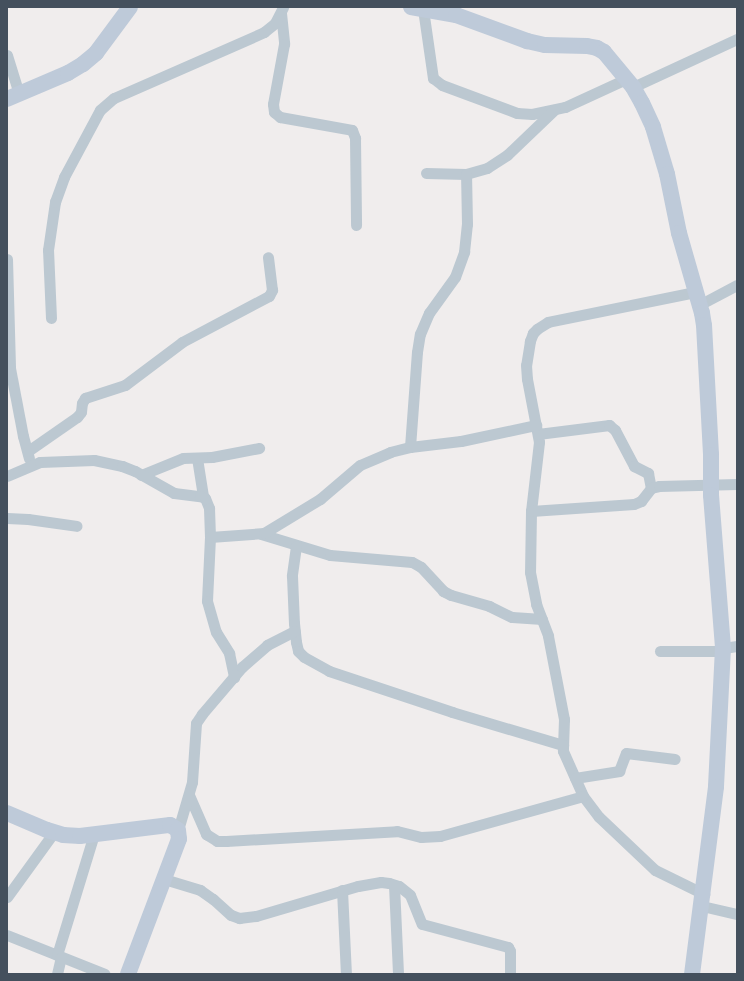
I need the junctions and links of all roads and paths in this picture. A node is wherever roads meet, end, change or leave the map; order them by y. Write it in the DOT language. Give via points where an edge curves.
graph roads {
  1 [pos="130,7"];
  2 [pos="417,8"];
  3 [pos="282,10"];
  4 [pos="737,39"];
  5 [pos="7,55"];
  6 [pos="629,83"];
  7 [pos="13,96"];
  8 [pos="554,110"];
  9 [pos="426,173"];
  10 [pos="466,174"];
  11 [pos="356,225"];
  12 [pos="268,257"];
  13 [pos="7,259"];
  14 [pos="737,285"];
  15 [pos="697,298"];
  16 [pos="51,318"];
  17 [pos="537,429"];
  18 [pos="410,447"];
  19 [pos="259,448"];
  20 [pos="28,451"];
  21 [pos="197,458"];
  22 [pos="31,464"];
  23 [pos="141,475"];
  24 [pos="7,476"];
  25 [pos="710,484"];
  26 [pos="737,484"];
  27 [pos="651,488"];
  28 [pos="203,496"];
  29 [pos="531,511"];
  30 [pos="7,518"];
  31 [pos="77,526"];
  32 [pos="261,534"];
  33 [pos="210,537"];
  34 [pos="296,546"];
  35 [pos="542,619"];
  36 [pos="295,631"];
  37 [pos="727,649"];
  38 [pos="660,651"];
  39 [pos="234,677"];
  40 [pos="563,745"];
  41 [pos="675,759"];
  42 [pos="575,778"];
  43 [pos="189,795"];
  44 [pos="582,796"];
  45 [pos="7,813"];
  46 [pos="178,830"];
  47 [pos="54,832"];
  48 [pos="94,834"];
  49 [pos="164,879"];
  50 [pos="394,885"];
  51 [pos="342,890"];
  52 [pos="7,897"];
  53 [pos="703,900"];
  54 [pos="737,914"];
  55 [pos="7,935"];
  56 [pos="59,956"];
  57 [pos="57,974"];
  58 [pos="105,974"];
  59 [pos="128,974"];
  60 [pos="346,974"];
  61 [pos="398,974"];
  62 [pos="510,974"];
  63 [pos="692,974"];
  1 -- 7 [label="street" via="96,53 83,64"];
  2 -- 6 [label="street" via="456,15 545,45 598,48"];
  2 -- 8 [label="street" via="430,72 437,82 517,113 532,114"];
  3 -- 11 [label="street" via="284,44 273,104 274,112 280,118 352,130 355,138"];
  3 -- 16 [label="street" via="270,27 257,36 114,98 100,110 64,177 55,202 48,250"];
  4 -- 6 [label="street"];
  5 -- 7 [label="street"];
  6 -- 8 [label="street"];
  6 -- 15 [label="street" via="652,127 667,174 679,233"];
  8 -- 10 [label="street" via="507,155 487,168"];
  9 -- 10 [label="street"];
  10 -- 18 [label="street" via="467,224 464,252 455,277 429,313 420,334"];
  12 -- 20 [label="street" via="272,290 269,296 182,342 125,385 85,398 77,417"];
  13 -- 20 [label="street" via="10,368"];
  14 -- 15 [label="street"];
  15 -- 17 [label="street" via="548,322 537,329 530,341 526,365"];
  15 -- 25 [label="street" via="704,325 711,455"];
  17 -- 18 [label="street"];
  17 -- 27 [label="street" via="609,425 615,430 634,466 648,473"];
  17 -- 29 [label="street" via="538,447"];
  18 -- 32 [label="street" via="390,452 360,465 320,499"];
  19 -- 21 [label="street"];
  20 -- 22 [label="street"];
  21 -- 23 [label="street" via="183,458"];
  21 -- 28 [label="street"];
  22 -- 23 [label="street" via="47,460 94,460 122,466"];
  22 -- 24 [label="street"];
  23 -- 28 [label="street" via="174,493"];
  25 -- 26 [label="street"];
  25 -- 27 [label="street"];
  25 -- 37 [label="street"];
  27 -- 29 [label="street" via="634,504"];
  28 -- 33 [label="street" via="209,508"];
  29 -- 35 [label="street" via="530,572 534,596"];
  30 -- 31 [label="street"];
  32 -- 33 [label="street"];
  32 -- 34 [label="street"];
  33 -- 39 [label="street" via="207,601 216,632 229,653"];
  34 -- 35 [label="street" via="330,555 412,562 425,571 443,591 451,595 489,606 512,617"];
  34 -- 36 [label="street" via="292,576"];
  35 -- 40 [label="street" via="550,643 564,718"];
  36 -- 39 [label="street" via="267,645 242,666"];
  36 -- 40 [label="street" via="298,651 304,658 329,670 452,712"];
  37 -- 38 [label="street"];
  37 -- 53 [label="street" via="716,787"];
  39 -- 43 [label="street" via="196,723 194,770"];
  40 -- 42 [label="street"];
  41 -- 42 [label="street" via="626,753 619,771"];
  42 -- 44 [label="street"];
  43 -- 44 [label="street" via="206,834 217,841 397,831 421,837 440,836"];
  43 -- 46 [label="street"];
  44 -- 53 [label="street" via="599,817 646,863"];
  45 -- 47 [label="street"];
  46 -- 48 [label="street" via="170,825 164,825"];
  46 -- 49 [label="street" via="179,840"];
  47 -- 48 [label="street" via="80,836"];
  47 -- 52 [label="street"];
  48 -- 56 [label="street"];
  49 -- 51 [label="street" via="200,890 231,915 239,918 256,916"];
  49 -- 59 [label="street"];
  50 -- 51 [label="street" via="381,882"];
  50 -- 61 [label="street"];
  50 -- 62 [label="street" via="410,895 422,924 508,947"];
  51 -- 60 [label="street"];
  53 -- 54 [label="street"];
  53 -- 63 [label="street"];
  55 -- 56 [label="street"];
  56 -- 57 [label="street"];
  56 -- 58 [label="street"];
}
